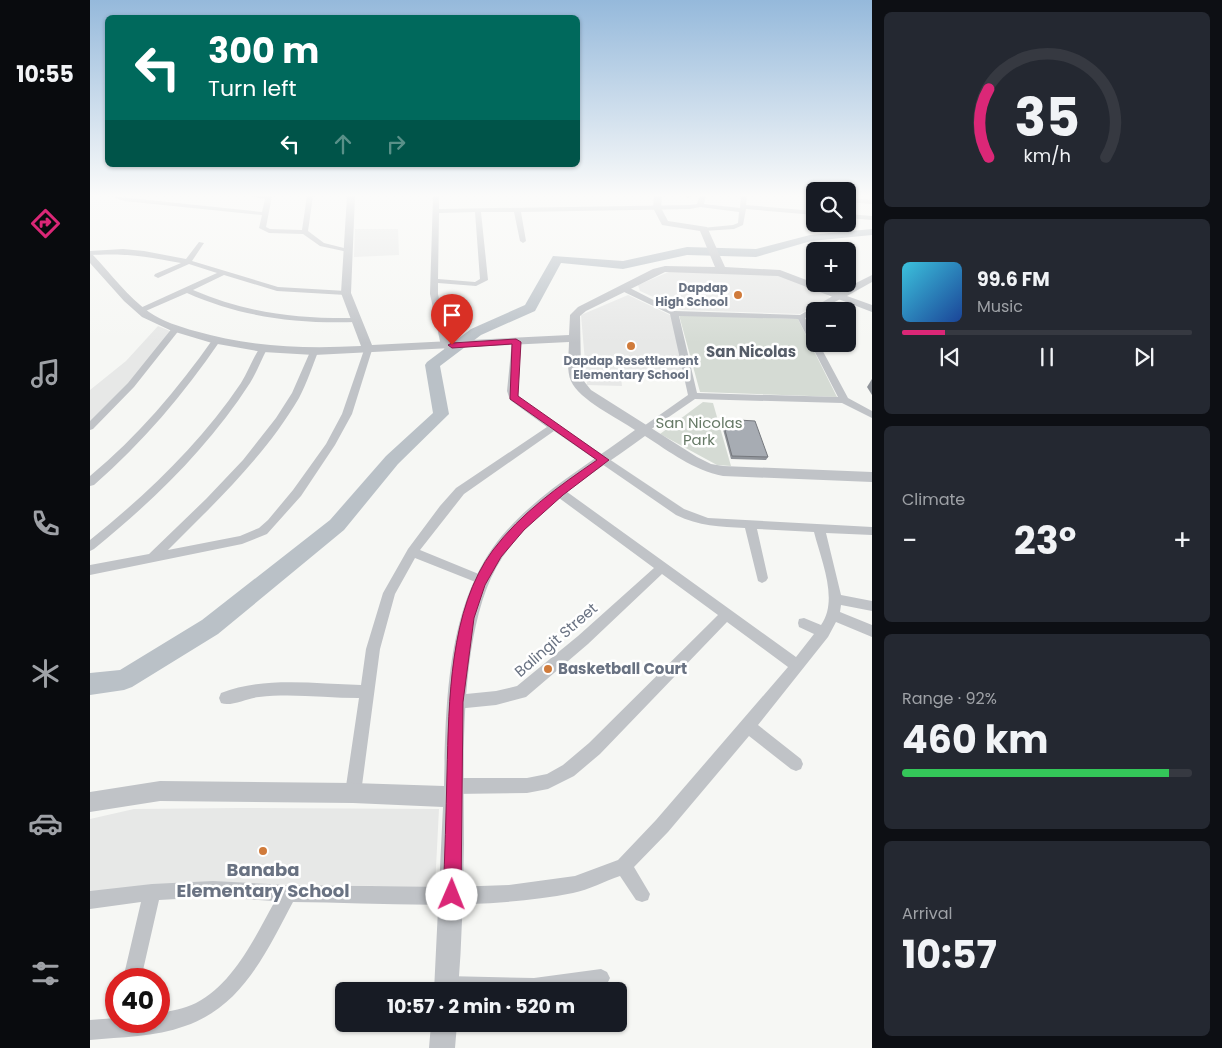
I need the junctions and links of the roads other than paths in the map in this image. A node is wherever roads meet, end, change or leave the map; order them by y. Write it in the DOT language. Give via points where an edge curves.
graph roads {
  1 [pos="200,245"];
  2 [pos="322,245"];
  3 [pos="348,245"];
  4 [pos="436,245"];
  5 [pos="481,245"];
  6 [pos="711,245"];
  7 [pos="348,250"];
  8 [pos="90,255"];
  9 [pos="188,262"];
  10 [pos="721,269"];
  11 [pos="224,273"];
  12 [pos="158,276"];
  13 [pos="871,280"];
  14 [pos="435,281"];
  15 [pos="623,288"];
  16 [pos="187,290"];
  17 [pos="346,293"];
  18 [pos="841,296"];
  19 [pos="872,309"];
  20 [pos="141,311"];
  21 [pos="674,313"];
  22 [pos="802,317"];
  23 [pos="356,320"];
  24 [pos="176,329"];
  25 [pos="575,338"];
  26 [pos="216,341"];
  27 [pos="516,342"];
  28 [pos="448,346"];
  29 [pos="263,349"];
  30 [pos="368,350"];
  31 [pos="314,352"];
  32 [pos="693,396"];
  33 [pos="844,400"];
  34 [pos="872,415"];
  35 [pos="555,426"];
  36 [pos="90,427"];
  37 [pos="644,430"];
  38 [pos="604,460"];
  39 [pos="872,477"];
  40 [pos="90,482"];
  41 [pos="559,492"];
  42 [pos="750,524"];
  43 [pos="819,528"];
  44 [pos="872,531"];
  45 [pos="90,546"];
  46 [pos="412,552"];
  47 [pos="152,558"];
  48 [pos="661,568"];
  49 [pos="90,570"];
  50 [pos="762,578"];
  51 [pos="482,580"];
  52 [pos="835,599"];
  53 [pos="872,606"];
  54 [pos="726,615"];
  55 [pos="832,615"];
  56 [pos="804,623"];
  57 [pos="872,631"];
  58 [pos="823,633"];
  59 [pos="796,665"];
  60 [pos="367,692"];
  61 [pos="226,698"];
  62 [pos="456,702"];
  63 [pos="748,726"];
  64 [pos="796,764"];
  65 [pos="454,791"];
  66 [pos="353,793"];
  67 [pos="90,802"];
  68 [pos="623,866"];
  69 [pos="152,892"];
  70 [pos="288,893"];
  71 [pos="642,894"];
  72 [pos="452,895"];
  73 [pos="90,900"];
  74 [pos="135,968"];
  75 [pos="601,978"];
  76 [pos="446,982"];
  77 [pos="571,982"];
  78 [pos="170,1020"];
  79 [pos="105,1027"];
  80 [pos="90,1030"];
  81 [pos="443,1032"];
  82 [pos="442,1048"];
  1 -- 9 [label="street"];
  2 -- 7 [label="street"];
  3 -- 7 [label="street"];
  4 -- 14 [label="street"];
  5 -- 14 [label="street" via="484,280 476,284"];
  6 -- 10 [label="street"];
  7 -- 17 [label="street"];
  8 -- 9 [label="street" via="133,252"];
  8 -- 20 [label="street"];
  9 -- 11 [label="street"];
  9 -- 12 [label="street"];
  10 -- 15 [label="street" via="665,269"];
  10 -- 18 [label="street" via="780,273"];
  11 -- 16 [label="street"];
  11 -- 17 [label="street" via="277,289"];
  13 -- 18 [label="street"];
  14 -- 28 [label="street" via="434,294"];
  15 -- 21 [label="street"];
  15 -- 25 [label="street" via="578,311 574,319"];
  16 -- 20 [label="street"];
  16 -- 23 [label="street" via="210,301 259,316"];
  17 -- 23 [label="street"];
  18 -- 19 [label="street"];
  18 -- 22 [label="street"];
  20 -- 24 [label="street"];
  21 -- 22 [label="street"];
  21 -- 32 [label="street"];
  22 -- 33 [label="street"];
  23 -- 30 [label="street"];
  24 -- 26 [label="street"];
  24 -- 36 [label="street" via="131,385"];
  25 -- 27 [label="street"];
  25 -- 37 [label="street" via="575,373 582,388"];
  26 -- 29 [label="street"];
  26 -- 40 [label="street" via="156,422"];
  27 -- 28 [label="street"];
  27 -- 35 [label="street" via="513,397"];
  28 -- 30 [label="street"];
  29 -- 31 [label="street"];
  29 -- 45 [label="street" via="244,385 185,462"];
  30 -- 31 [label="street"];
  30 -- 47 [label="street" via="347,414 297,493 272,523 263,531 242,540"];
  31 -- 47 [label="street" via="295,397 258,449 228,484"];
  32 -- 33 [label="street"];
  32 -- 37 [label="street"];
  33 -- 34 [label="street"];
  35 -- 38 [label="street"];
  35 -- 46 [label="street" via="460,491"];
  37 -- 38 [label="street"];
  37 -- 39 [label="street" via="708,468"];
  38 -- 41 [label="street"];
  38 -- 42 [label="street" via="695,519"];
  41 -- 48 [label="street"];
  41 -- 51 [label="street" via="520,526 497,553"];
  42 -- 43 [label="street"];
  42 -- 50 [label="street"];
  43 -- 44 [label="street"];
  43 -- 52 [label="street"];
  46 -- 51 [label="street"];
  46 -- 60 [label="street" via="389,593 373,648"];
  47 -- 49 [label="street"];
  48 -- 54 [label="street"];
  48 -- 62 [label="street, Balingit Street" via="521,692"];
  51 -- 62 [label="street" via="468,618"];
  52 -- 53 [label="street"];
  52 -- 55 [label="street"];
  54 -- 59 [label="street"];
  54 -- 65 [label="street" via="650,695 589,754 564,773 547,782"];
  55 -- 57 [label="street"];
  55 -- 58 [label="street"];
  56 -- 58 [label="street"];
  58 -- 59 [label="street"];
  59 -- 63 [label="street"];
  60 -- 61 [label="street" via="270,690 248,691"];
  60 -- 66 [label="street"];
  62 -- 65 [label="street"];
  63 -- 64 [label="street"];
  63 -- 68 [label="street" via="650,841"];
  65 -- 66 [label="street"];
  65 -- 72 [label="street"];
  66 -- 67 [label="street" via="160,791"];
  68 -- 71 [label="street"];
  68 -- 72 [label="street" via="575,884 509,893"];
  69 -- 70 [label="street" via="212,889"];
  69 -- 73 [label="street"];
  69 -- 74 [label="street"];
  70 -- 72 [label="street"];
  70 -- 78 [label="street" via="257,949 223,994 187,1017"];
  72 -- 76 [label="street"];
  75 -- 77 [label="street"];
  79 -- 80 [label="street"];
  81 -- 82 [label="street"];
}
